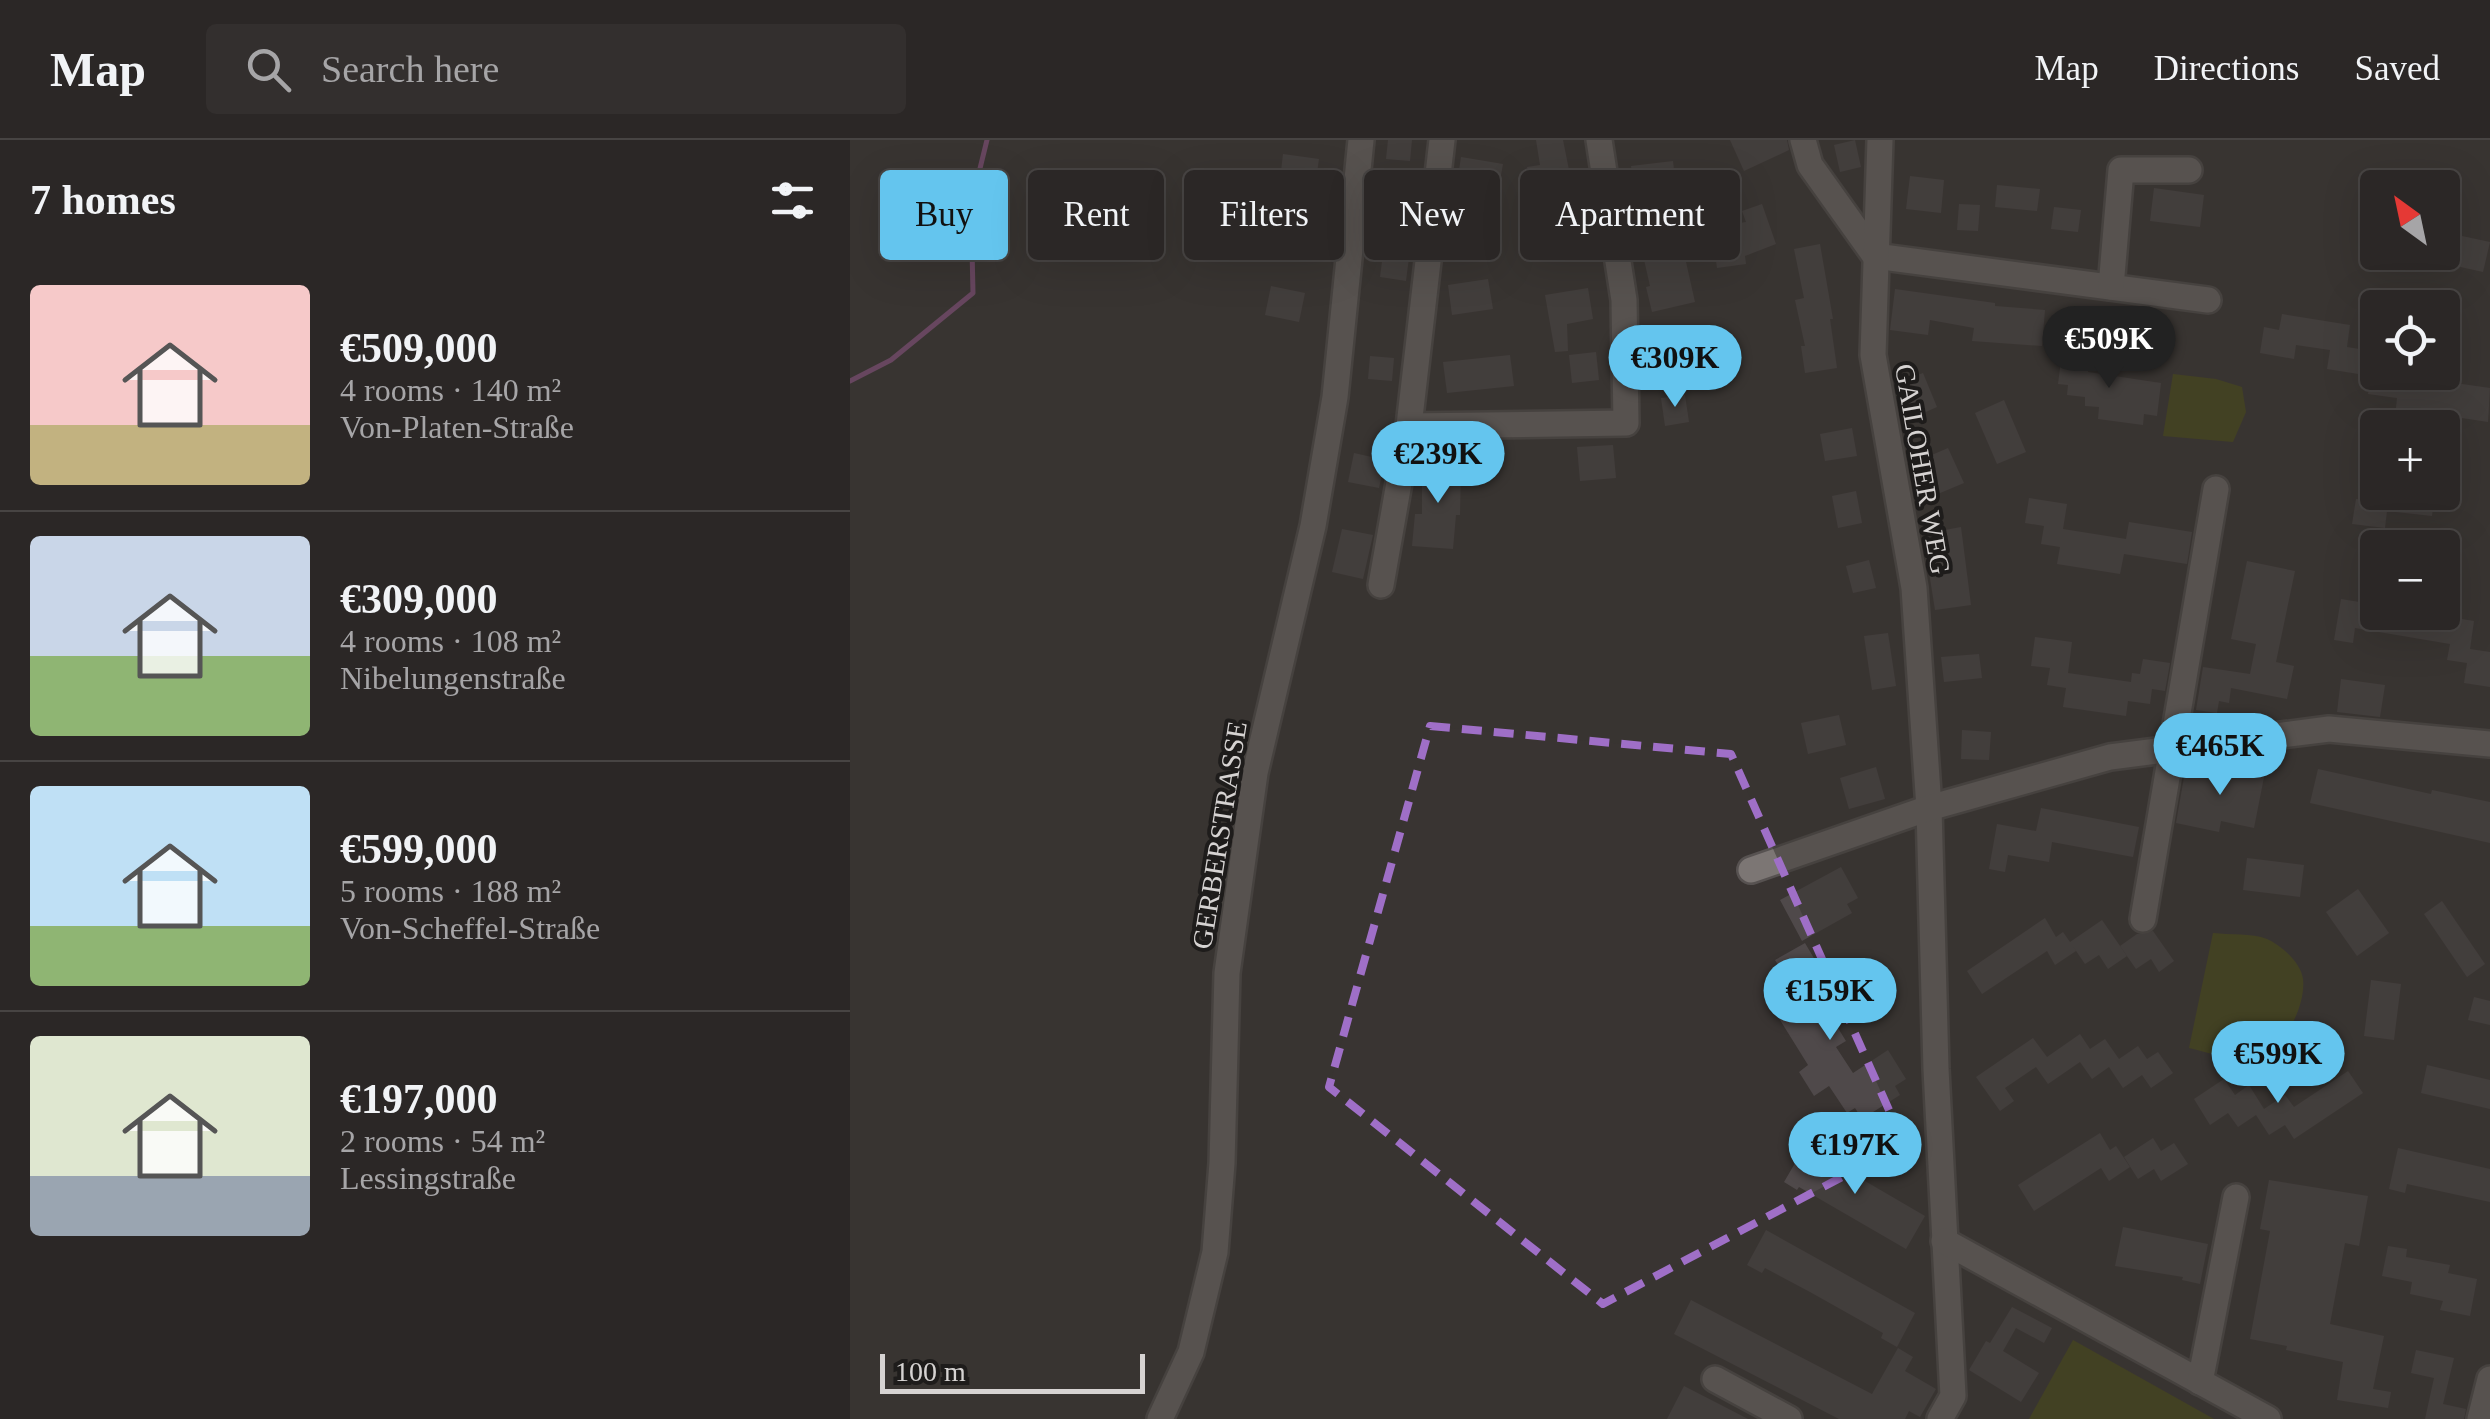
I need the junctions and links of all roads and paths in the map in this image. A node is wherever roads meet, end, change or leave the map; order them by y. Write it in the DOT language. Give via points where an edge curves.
graph roads {
  1 [pos="1361,140"];
  2 [pos="1442,140"];
  3 [pos="1599,140"];
  4 [pos="1802,140"];
  5 [pos="1880,140"];
  6 [pos="2189,170"];
  7 [pos="1875,256"];
  8 [pos="2111,287"];
  9 [pos="2208,300"];
  10 [pos="1409,426"];
  11 [pos="2216,489"];
  12 [pos="1381,585"];
  13 [pos="2490,744"];
  14 [pos="2174,747"];
  15 [pos="1930,808"];
  16 [pos="1751,870"];
  17 [pos="2142,919"];
  18 [pos="2236,1197"];
  19 [pos="1944,1241"];
  20 [pos="1715,1379"];
  21 [pos="2490,1379"];
  22 [pos="2200,1382"];
  23 [pos="1160,1419"];
  24 [pos="1789,1419"];
  25 [pos="1940,1419"];
  26 [pos="2268,1419"];
  27 [pos="2480,1419"];
  1 -- 23 [label="street, GERBERSTRASSE" via="1335,397 1313,526 1255,773 1227,973 1215,1252 1191,1352"];
  2 -- 10 [label="street"];
  3 -- 10 [label="street" via="1624,300 1626,423"];
  4 -- 7 [label="street" via="1810,164"];
  5 -- 7 [label="street, GAILOHER WEG"];
  6 -- 8 [label="street" via="2121,170"];
  7 -- 8 [label="street"];
  7 -- 15 [label="street, GAILOHER WEG" via="1873,355 1914,588"];
  8 -- 9 [label="street"];
  10 -- 12 [label="street"];
  11 -- 14 [label="street"];
  13 -- 14 [label="street" via="2329,729"];
  14 -- 15 [label="street" via="2110,757"];
  14 -- 17 [label="street"];
  15 -- 16 [label="street"];
  15 -- 19 [label="street, GAILOHER WEG"];
  18 -- 22 [label="street"];
  19 -- 22 [label="street"];
  19 -- 25 [label="street, GAILOHER WEG" via="1953,1396"];
  20 -- 24 [label="street"];
  21 -- 27 [label="street"];
  22 -- 26 [label="street"];
}
